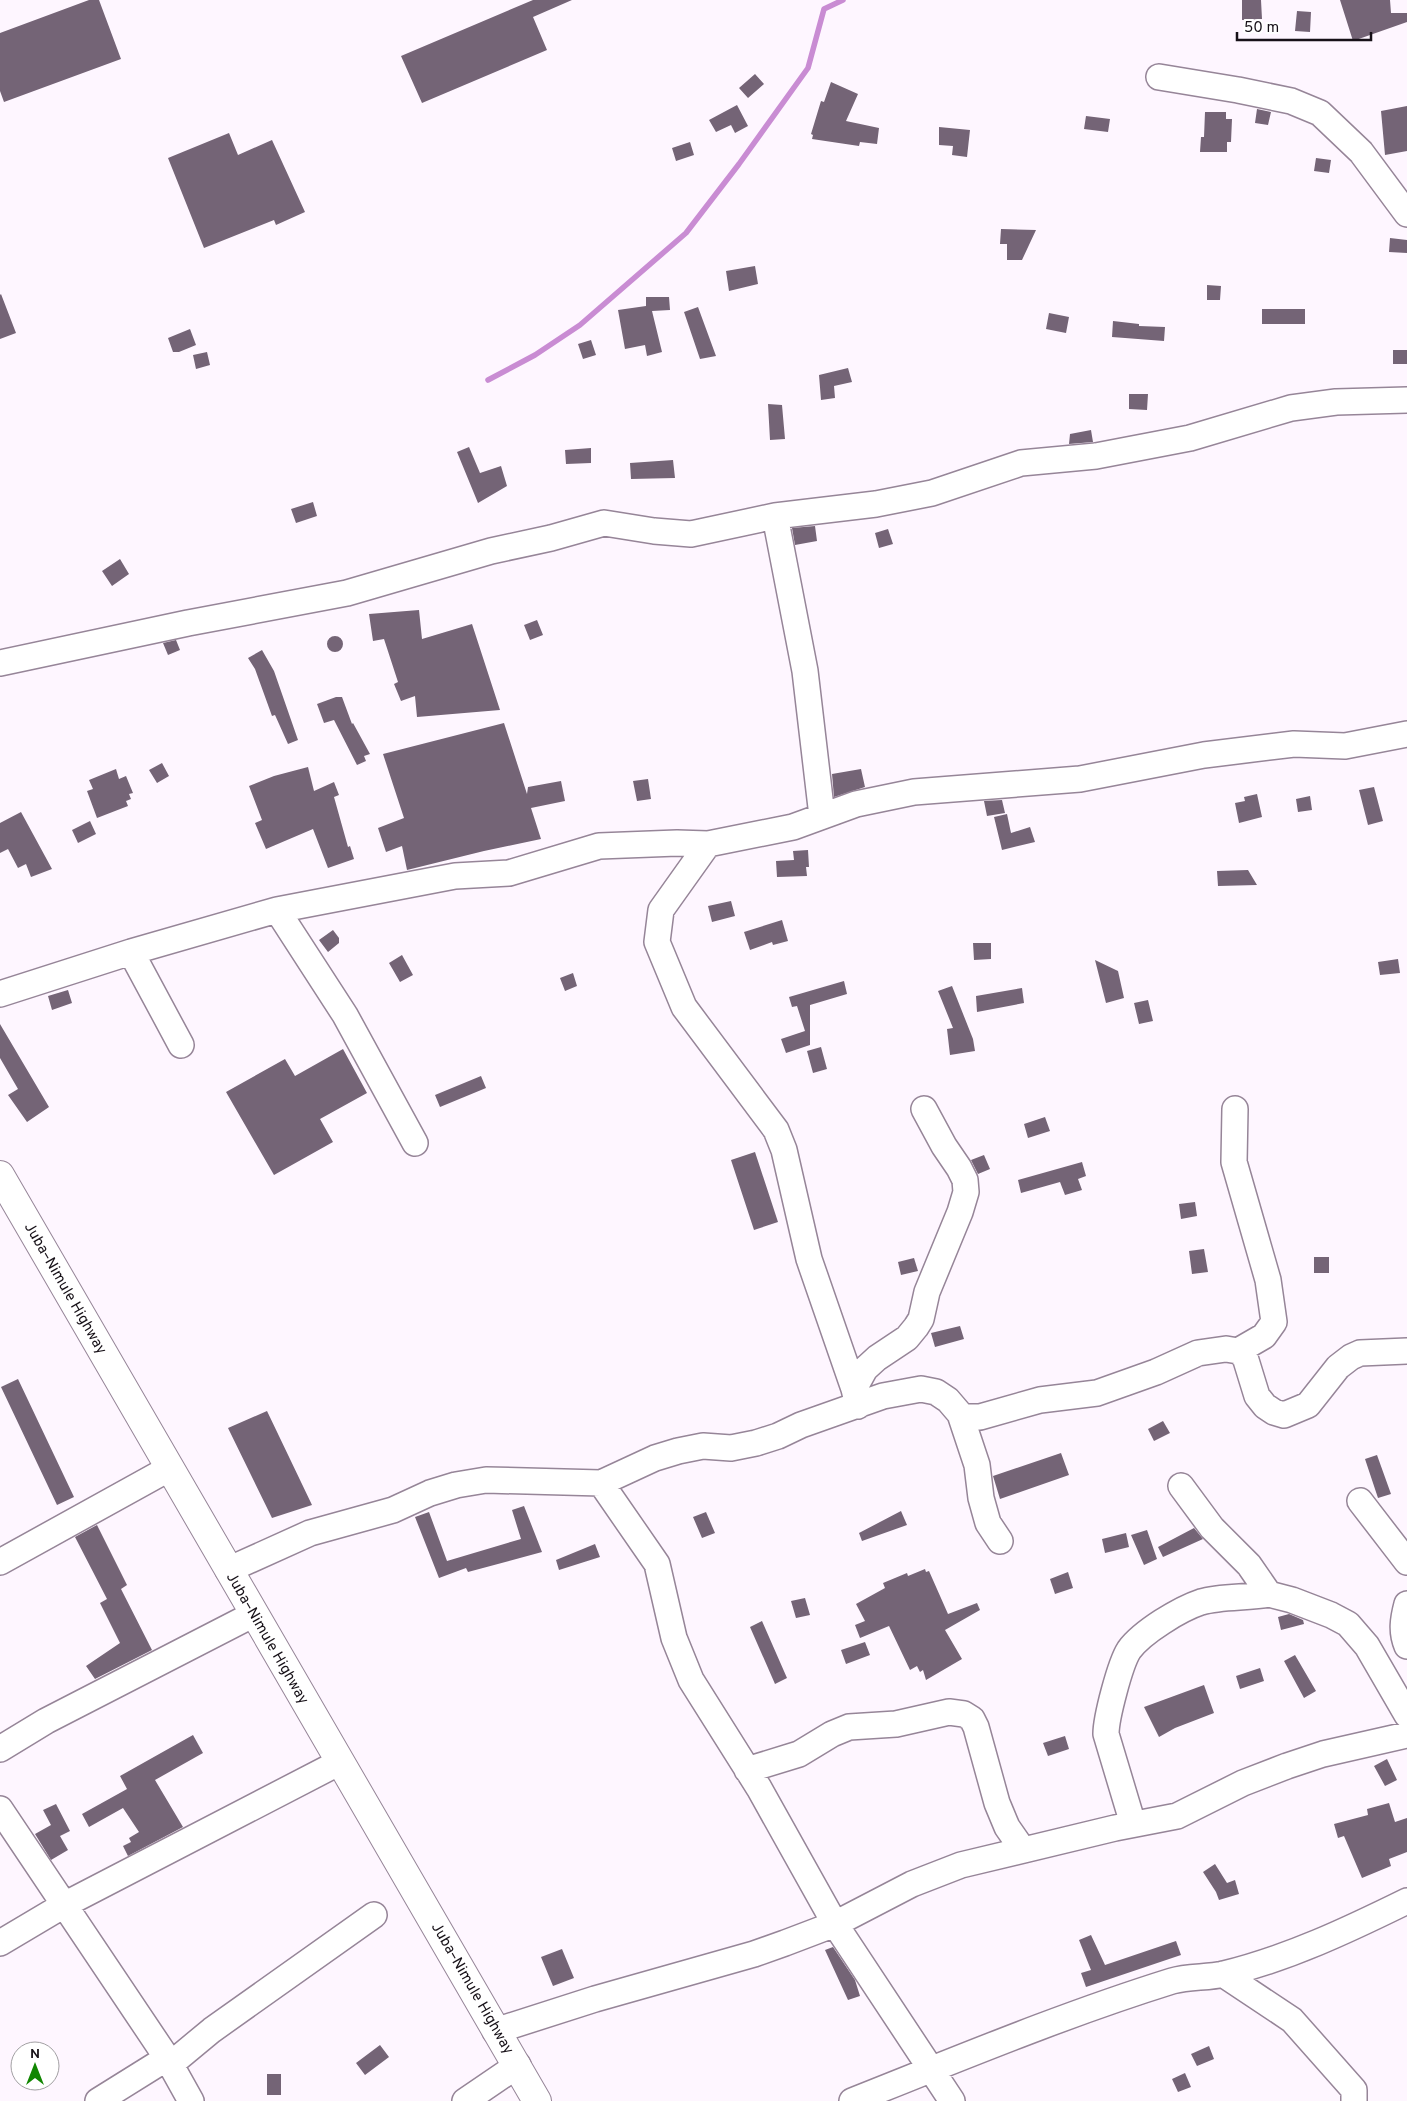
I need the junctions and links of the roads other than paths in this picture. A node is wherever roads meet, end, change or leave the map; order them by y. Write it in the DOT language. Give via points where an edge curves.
graph roads {
  1 [pos="1159,77"];
  2 [pos="1407,214"];
  3 [pos="1407,400"];
  4 [pos="775,516"];
  5 [pos="0,663"];
  6 [pos="1407,734"];
  7 [pos="822,816"];
  8 [pos="708,844"];
  9 [pos="277,910"];
  10 [pos="131,952"];
  11 [pos="0,994"];
  12 [pos="181,1045"];
  13 [pos="924,1109"];
  14 [pos="1234,1109"];
  15 [pos="415,1143"];
  16 [pos="0,1176"];
  17 [pos="1238,1351"];
  18 [pos="1407,1351"];
  19 [pos="856,1397"];
  20 [pos="961,1417"];
  21 [pos="170,1468"];
  22 [pos="602,1483"];
  23 [pos="1181,1486"];
  24 [pos="1360,1501"];
  25 [pos="1000,1541"];
  26 [pos="0,1562"];
  27 [pos="1407,1562"];
  28 [pos="228,1570"];
  29 [pos="1269,1594"];
  30 [pos="1407,1604"];
  31 [pos="254,1614"];
  32 [pos="1407,1646"];
  33 [pos="1407,1715"];
  34 [pos="1407,1735"];
  35 [pos="0,1749"];
  36 [pos="340,1762"];
  37 [pos="746,1770"];
  38 [pos="0,1809"];
  39 [pos="1133,1824"];
  40 [pos="1023,1850"];
  41 [pos="1407,1901"];
  42 [pos="64,1905"];
  43 [pos="374,1915"];
  44 [pos="835,1924"];
  45 [pos="0,1943"];
  46 [pos="1223,1974"];
  47 [pos="495,2030"];
  48 [pos="169,2061"];
  49 [pos="518,2065"];
  50 [pos="933,2069"];
  51 [pos="98,2101"];
  52 [pos="191,2101"];
  53 [pos="466,2101"];
  54 [pos="537,2101"];
  55 [pos="852,2101"];
  56 [pos="952,2101"];
  57 [pos="1354,2101"];
  1 -- 2 [label="street" via="1291,101 1320,113 1361,152"];
  3 -- 4 [label="street" via="1336,402 1291,408 1190,438 1096,456 1021,463 932,493 876,504"];
  4 -- 5 [label="street" via="691,534 604,523 491,551 347,593"];
  4 -- 7 [label="street" via="805,671"];
  6 -- 7 [label="street" via="1345,746 1294,744 1204,755 1080,778 1021,785 914,792 856,804"];
  7 -- 8 [label="street" via="794,826"];
  8 -- 9 [label="street" via="599,846 509,873 455,876"];
  8 -- 19 [label="street" via="661,910 657,942 684,1007 776,1130 784,1150 809,1259"];
  9 -- 10 [label="street"];
  9 -- 15 [label="street" via="344,1015"];
  10 -- 11 [label="street"];
  10 -- 12 [label="street"];
  13 -- 19 [label="street" via="959,1168 966,1192 927,1292 921,1319 907,1338 865,1370"];
  14 -- 17 [label="street" via="1234,1162 1268,1280 1274,1322 1264,1336"];
  16 -- 21 [label="main road, Juba–Nimule Highway"];
  17 -- 18 [label="street" via="1245,1357 1257,1396 1265,1406 1284,1415 1308,1405 1338,1367 1351,1357 1360,1353"];
  17 -- 20 [label="street" via="1226,1349 1198,1353 1098,1393 1040,1400 980,1418"];
  19 -- 20 [label="street" via="921,1389 936,1392 948,1400"];
  19 -- 22 [label="street" via="778,1436 731,1448 703,1446 678,1451"];
  20 -- 25 [label="street" via="977,1465 988,1523"];
  21 -- 26 [label="street"];
  21 -- 28 [label="main road, Juba–Nimule Highway"];
  22 -- 28 [label="street" via="486,1480 456,1485 393,1510 310,1533"];
  22 -- 37 [label="street" via="657,1564 674,1638 691,1680"];
  23 -- 29 [label="street" via="1212,1528 1249,1565"];
  24 -- 27 [label="street"];
  28 -- 31 [label="main road, Juba–Nimule Highway"];
  29 -- 33 [label="street" via="1292,1600 1348,1624 1367,1646"];
  29 -- 39 [label="street" via="1202,1602 1178,1612 1142,1636 1128,1651 1106,1721 1106,1734"];
  30 -- 32 [label="street" via="1402,1626"];
  31 -- 35 [label="street" via="46,1721"];
  31 -- 36 [label="main road, Juba–Nimule Highway"];
  34 -- 39 [label="street" via="1314,1757 1243,1784 1177,1816"];
  36 -- 42 [label="street"];
  36 -- 47 [label="main road, Juba–Nimule Highway"];
  37 -- 40 [label="street" via="799,1754 849,1727 896,1724 950,1712 964,1714 976,1727 997,1803 1007,1827"];
  37 -- 44 [label="street"];
  38 -- 42 [label="street"];
  39 -- 40 [label="street"];
  40 -- 44 [label="street" via="961,1865 912,1884"];
  41 -- 46 [label="street" via="1335,1936"];
  42 -- 45 [label="street"];
  42 -- 48 [label="street"];
  43 -- 48 [label="street"];
  44 -- 47 [label="street" via="754,1954"];
  44 -- 50 [label="street"];
  46 -- 50 [label="street" via="1174,1980"];
  46 -- 57 [label="street" via="1292,2020 1354,2090"];
  47 -- 49 [label="main road, Juba–Nimule Highway"];
  48 -- 51 [label="street"];
  48 -- 52 [label="street"];
  49 -- 53 [label="street"];
  49 -- 54 [label="main road, Juba–Nimule Highway"];
  50 -- 55 [label="street"];
  50 -- 56 [label="street"];
}
